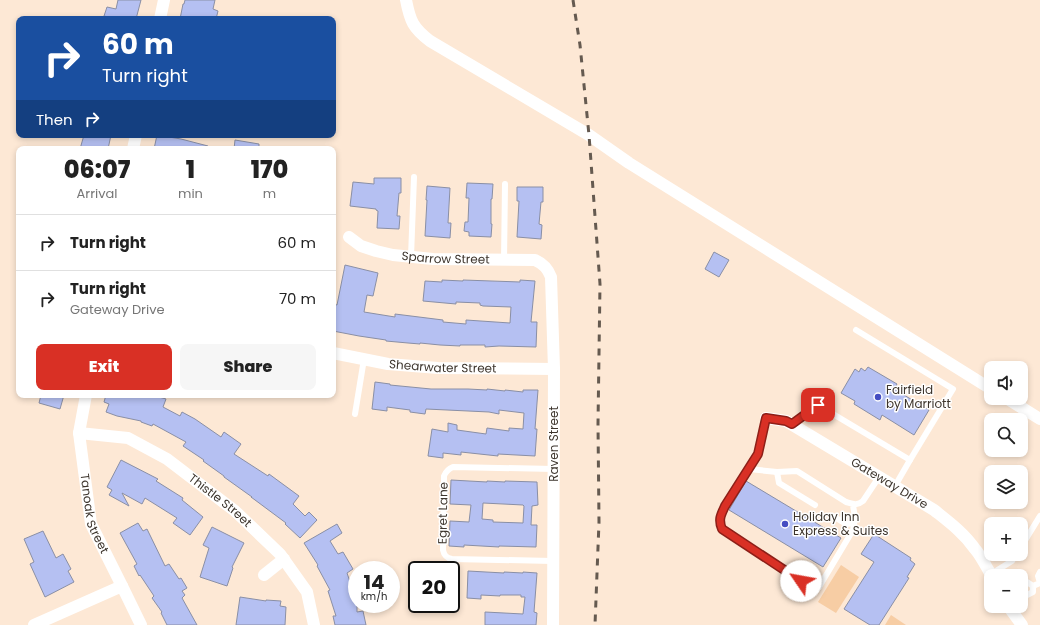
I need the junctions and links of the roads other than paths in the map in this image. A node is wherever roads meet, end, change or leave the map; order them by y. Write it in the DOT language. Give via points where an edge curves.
graph roads {
  1 [pos="164,0"];
  2 [pos="406,0"];
  3 [pos="161,16"];
  4 [pos="414,177"];
  5 [pos="505,184"];
  6 [pos="349,237"];
  7 [pos="411,257"];
  8 [pos="504,261"];
  9 [pos="545,266"];
  10 [pos="856,330"];
  11 [pos="336,354"];
  12 [pos="364,359"];
  13 [pos="554,369"];
  14 [pos="984,384"];
  15 [pos="85,398"];
  16 [pos="1017,405"];
  17 [pos="355,414"];
  18 [pos="766,418"];
  19 [pos="1040,419"];
  20 [pos="792,424"];
  21 [pos="79,433"];
  22 [pos="910,460"];
  23 [pos="554,469"];
  24 [pos="749,469"];
  25 [pos="777,472"];
  26 [pos="879,477"];
  27 [pos="895,486"];
  28 [pos="815,505"];
  29 [pos="853,505"];
  30 [pos="833,516"];
  31 [pos="1040,516"];
  32 [pos="854,523"];
  33 [pos="1028,535"];
  34 [pos="284,559"];
  35 [pos="553,561"];
  36 [pos="1012,561"];
  37 [pos="987,569"];
  38 [pos="1000,569"];
  39 [pos="1040,572"];
  40 [pos="264,575"];
  41 [pos="1028,583"];
  42 [pos="122,586"];
  43 [pos="1033,586"];
  44 [pos="1028,594"];
  45 [pos="1013,613"];
  46 [pos="34,625"];
  47 [pos="141,625"];
  48 [pos="314,625"];
  49 [pos="553,625"];
  50 [pos="1022,625"];
  1 -- 3 [label="street"];
  2 -- 14 [label="street" via="414,26 430,41 589,135 629,163"];
  4 -- 7 [label="lane"];
  5 -- 8 [label="lane"];
  6 -- 7 [label="street, Sparrow Street" via="361,246 376,251"];
  7 -- 8 [label="street, Sparrow Street"];
  8 -- 9 [label="street, Sparrow Street" via="535,260"];
  9 -- 13 [label="street, Raven Street" via="551,277"];
  10 -- 22 [label="lane" via="953,389"];
  11 -- 12 [label="street, Shearwater Street"];
  12 -- 13 [label="street, Shearwater Street" via="388,364 438,368"];
  12 -- 17 [label="lane"];
  13 -- 23 [label="street, Raven Street"];
  15 -- 21 [label="street, Tanoak Street"];
  16 -- 19 [label="street"];
  18 -- 20 [label="street, Gateway Drive"];
  18 -- 24 [label="lane" via="758,454"];
  20 -- 22 [label="lane" via="818,405"];
  20 -- 26 [label="street, Gateway Drive"];
  21 -- 34 [label="street, Thistle Street" via="128,438 167,459 235,511"];
  21 -- 42 [label="street, Tanoak Street" via="91,524"];
  22 -- 27 [label="lane"];
  23 -- 35 [label="street, Raven Street"];
  23 -- 35 [label="lane, Egret Lane" via="449,468 444,476 443,528 443,550 448,558"];
  24 -- 25 [label="lane"];
  24 -- 32 [label="lane" via="721,514 722,529 814,588 819,587 853,530"];
  25 -- 28 [label="lane" via="779,484"];
  25 -- 29 [label="lane" via="797,471"];
  26 -- 27 [label="street, Gateway Drive"];
  26 -- 29 [label="lane" via="863,501"];
  27 -- 37 [label="street, Gateway Drive" via="953,525 976,550"];
  29 -- 32 [label="lane"];
  30 -- 32 [label="lane" via="846,524"];
  31 -- 33 [label="lane"];
  34 -- 40 [label="street"];
  34 -- 48 [label="street, Thistle Street" via="307,592"];
  35 -- 49 [label="street, Raven Street"];
  36 -- 38 [label="lane"];
  39 -- 43 [label="lane" via="1040,583"];
  41 -- 43 [label="lane"];
  42 -- 46 [label="street"];
  42 -- 47 [label="street, Tanoak Street"];
  43 -- 44 [label="lane" via="1032,592"];
  45 -- 50 [label="street"];
}
